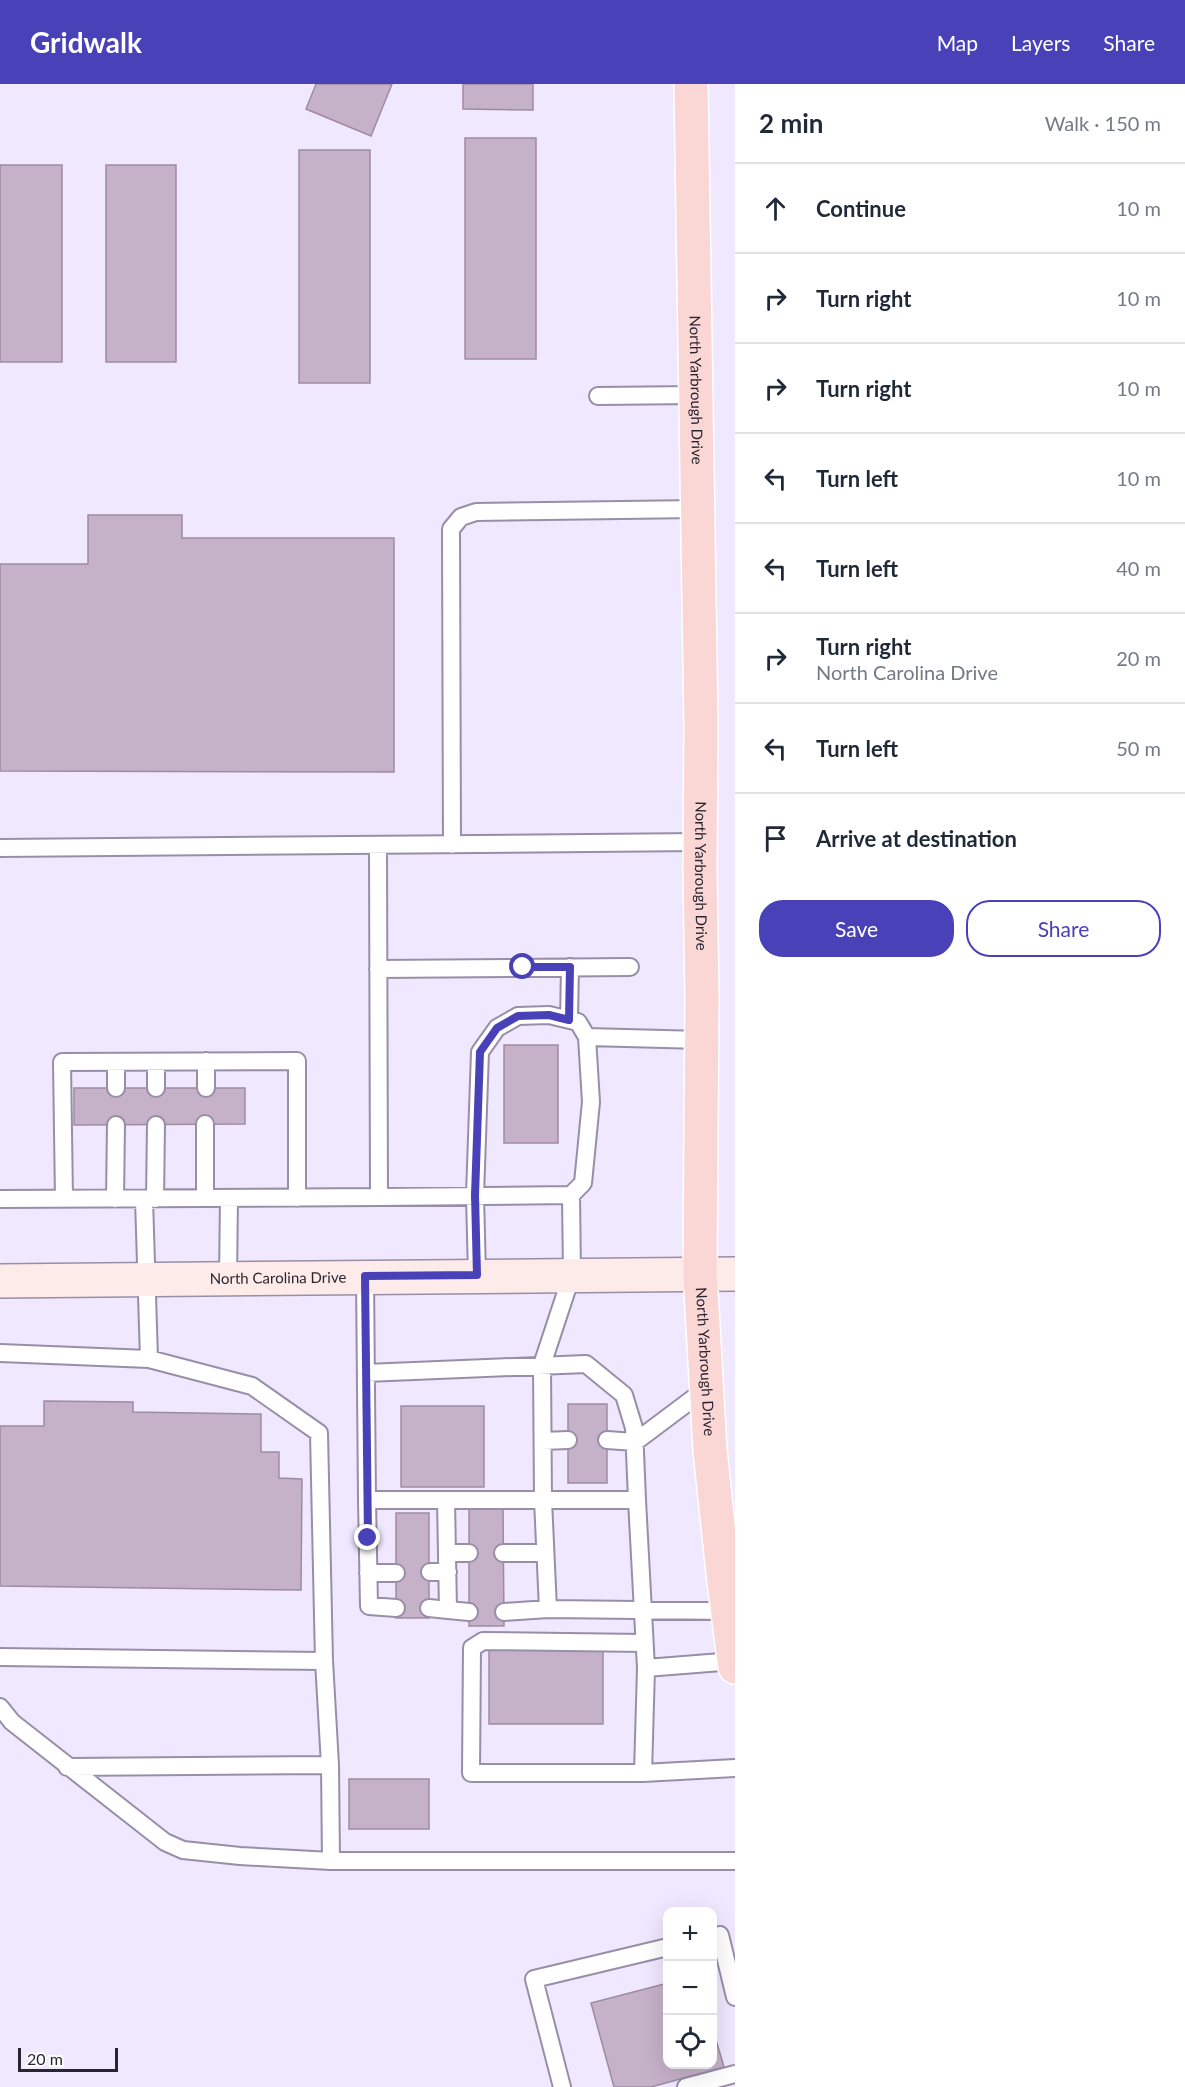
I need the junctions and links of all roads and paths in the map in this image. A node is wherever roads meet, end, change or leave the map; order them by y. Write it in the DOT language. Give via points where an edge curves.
graph roads {
  1 [pos="691,84"];
  2 [pos="696,395"];
  3 [pos="598,396"];
  4 [pos="698,509"];
  5 [pos="700,842"];
  6 [pos="452,844"];
  7 [pos="378,845"];
  8 [pos="0,848"];
  9 [pos="570,967"];
  10 [pos="630,967"];
  11 [pos="378,969"];
  12 [pos="569,1020"];
  13 [pos="587,1037"];
  14 [pos="702,1040"];
  15 [pos="206,1061"];
  16 [pos="116,1062"];
  17 [pos="156,1062"];
  18 [pos="116,1088"];
  19 [pos="156,1088"];
  20 [pos="206,1088"];
  21 [pos="205,1124"];
  22 [pos="116,1125"];
  23 [pos="156,1125"];
  24 [pos="475,1195"];
  25 [pos="572,1195"];
  26 [pos="379,1197"];
  27 [pos="205,1198"];
  28 [pos="229,1198"];
  29 [pos="297,1198"];
  30 [pos="0,1199"];
  31 [pos="64,1199"];
  32 [pos="115,1199"];
  33 [pos="150,1199"];
  34 [pos="700,1273"];
  35 [pos="572,1274"];
  36 [pos="735,1274"];
  37 [pos="477,1275"];
  38 [pos="365,1276"];
  39 [pos="228,1278"];
  40 [pos="146,1279"];
  41 [pos="0,1281"];
  42 [pos="0,1353"];
  43 [pos="149,1359"];
  44 [pos="542,1365"];
  45 [pos="366,1373"];
  46 [pos="707,1388"];
  47 [pos="568,1440"];
  48 [pos="607,1440"];
  49 [pos="543,1441"];
  50 [pos="634,1442"];
  51 [pos="368,1500"];
  52 [pos="446,1500"];
  53 [pos="543,1500"];
  54 [pos="637,1500"];
  55 [pos="447,1553"];
  56 [pos="468,1553"];
  57 [pos="503,1553"];
  58 [pos="545,1553"];
  59 [pos="430,1572"];
  60 [pos="448,1572"];
  61 [pos="368,1573"];
  62 [pos="396,1573"];
  63 [pos="396,1608"];
  64 [pos="429,1608"];
  65 [pos="448,1610"];
  66 [pos="548,1610"];
  67 [pos="728,1611"];
  68 [pos="468,1612"];
  69 [pos="504,1612"];
  70 [pos="643,1612"];
  71 [pos="645,1643"];
  72 [pos="0,1657"];
  73 [pos="324,1661"];
  74 [pos="735,1664"];
  75 [pos="646,1668"];
  76 [pos="0,1707"];
  77 [pos="330,1766"];
  78 [pos="67,1767"];
  79 [pos="735,1768"];
  80 [pos="643,1773"];
  81 [pos="331,1861"];
  82 [pos="735,1861"];
  83 [pos="723,1935"];
  84 [pos="663,1948"];
  85 [pos="735,1997"];
  86 [pos="735,2074"];
  87 [pos="562,2087"];
  88 [pos="686,2087"];
  1 -- 2 [label="main road, North Yarbrough Drive"];
  2 -- 3 [label="lane"];
  2 -- 4 [label="main road, North Yarbrough Drive"];
  4 -- 5 [label="main road, North Yarbrough Drive"];
  4 -- 6 [label="lane" via="476,512 461,517 451,529"];
  5 -- 6 [label="lane"];
  5 -- 14 [label="main road, North Yarbrough Drive"];
  6 -- 7 [label="lane"];
  7 -- 8 [label="lane"];
  7 -- 11 [label="lane"];
  9 -- 10 [label="lane"];
  9 -- 11 [label="lane"];
  9 -- 12 [label="lane"];
  11 -- 26 [label="lane"];
  12 -- 13 [label="lane" via="578,1022"];
  12 -- 24 [label="lane" via="549,1015 518,1016 497,1028 480,1052"];
  13 -- 14 [label="lane"];
  13 -- 25 [label="lane" via="591,1102 583,1183"];
  14 -- 34 [label="main road, North Yarbrough Drive"];
  15 -- 17 [label="lane"];
  15 -- 20 [label="lane"];
  15 -- 29 [label="lane" via="297,1060"];
  16 -- 17 [label="lane"];
  16 -- 18 [label="lane"];
  16 -- 31 [label="lane" via="62,1062"];
  17 -- 19 [label="lane"];
  21 -- 27 [label="lane"];
  22 -- 32 [label="lane"];
  23 -- 33 [label="lane"];
  24 -- 25 [label="lane"];
  24 -- 26 [label="lane"];
  24 -- 37 [label="lane"];
  25 -- 35 [label="lane"];
  26 -- 29 [label="lane"];
  27 -- 28 [label="lane"];
  27 -- 33 [label="lane"];
  28 -- 29 [label="lane"];
  28 -- 39 [label="lane"];
  30 -- 31 [label="lane"];
  31 -- 32 [label="lane"];
  32 -- 33 [label="lane"];
  33 -- 40 [label="lane"];
  34 -- 35 [label="main road, North Carolina Drive"];
  34 -- 36 [label="main road, North Carolina Drive"];
  34 -- 46 [label="main road, North Yarbrough Drive"];
  35 -- 37 [label="main road, North Carolina Drive"];
  35 -- 44 [label="lane"];
  37 -- 38 [label="main road, North Carolina Drive"];
  38 -- 39 [label="main road, North Carolina Drive"];
  38 -- 45 [label="lane"];
  39 -- 40 [label="main road, North Carolina Drive"];
  40 -- 41 [label="main road, North Carolina Drive"];
  40 -- 43 [label="lane"];
  42 -- 43 [label="lane"];
  43 -- 73 [label="lane" via="252,1386 319,1433"];
  44 -- 45 [label="lane"];
  44 -- 49 [label="lane"];
  44 -- 50 [label="lane" via="586,1364 624,1395"];
  45 -- 51 [label="lane"];
  46 -- 50 [label="lane"];
  46 -- 67 [label="main road, North Yarbrough Drive"];
  47 -- 49 [label="lane"];
  48 -- 50 [label="lane"];
  49 -- 53 [label="lane"];
  50 -- 54 [label="lane"];
  51 -- 52 [label="lane"];
  51 -- 61 [label="lane"];
  52 -- 53 [label="lane"];
  52 -- 55 [label="lane"];
  53 -- 54 [label="lane"];
  53 -- 58 [label="lane"];
  54 -- 70 [label="lane"];
  55 -- 56 [label="lane"];
  55 -- 60 [label="lane"];
  57 -- 58 [label="lane"];
  58 -- 66 [label="lane"];
  59 -- 60 [label="lane"];
  60 -- 65 [label="lane"];
  61 -- 62 [label="lane"];
  61 -- 63 [label="lane" via="369,1606"];
  64 -- 65 [label="lane"];
  65 -- 68 [label="lane"];
  66 -- 69 [label="lane"];
  66 -- 70 [label="lane"];
  67 -- 70 [label="lane"];
  67 -- 74 [label="main road, North Yarbrough Drive"];
  70 -- 71 [label="lane"];
  71 -- 75 [label="lane"];
  71 -- 80 [label="lane" via="483,1641 472,1648 471,1773"];
  72 -- 73 [label="lane"];
  73 -- 77 [label="lane"];
  74 -- 75 [label="lane"];
  75 -- 80 [label="lane"];
  76 -- 78 [label="lane" via="12,1722"];
  77 -- 78 [label="lane"];
  77 -- 81 [label="lane"];
  78 -- 81 [label="lane" via="165,1842 183,1850"];
  79 -- 80 [label="lane"];
  81 -- 82 [label="lane"];
  83 -- 85 [label="lane"];
  84 -- 87 [label="lane" via="534,1979"];
  86 -- 88 [label="lane"];
}
